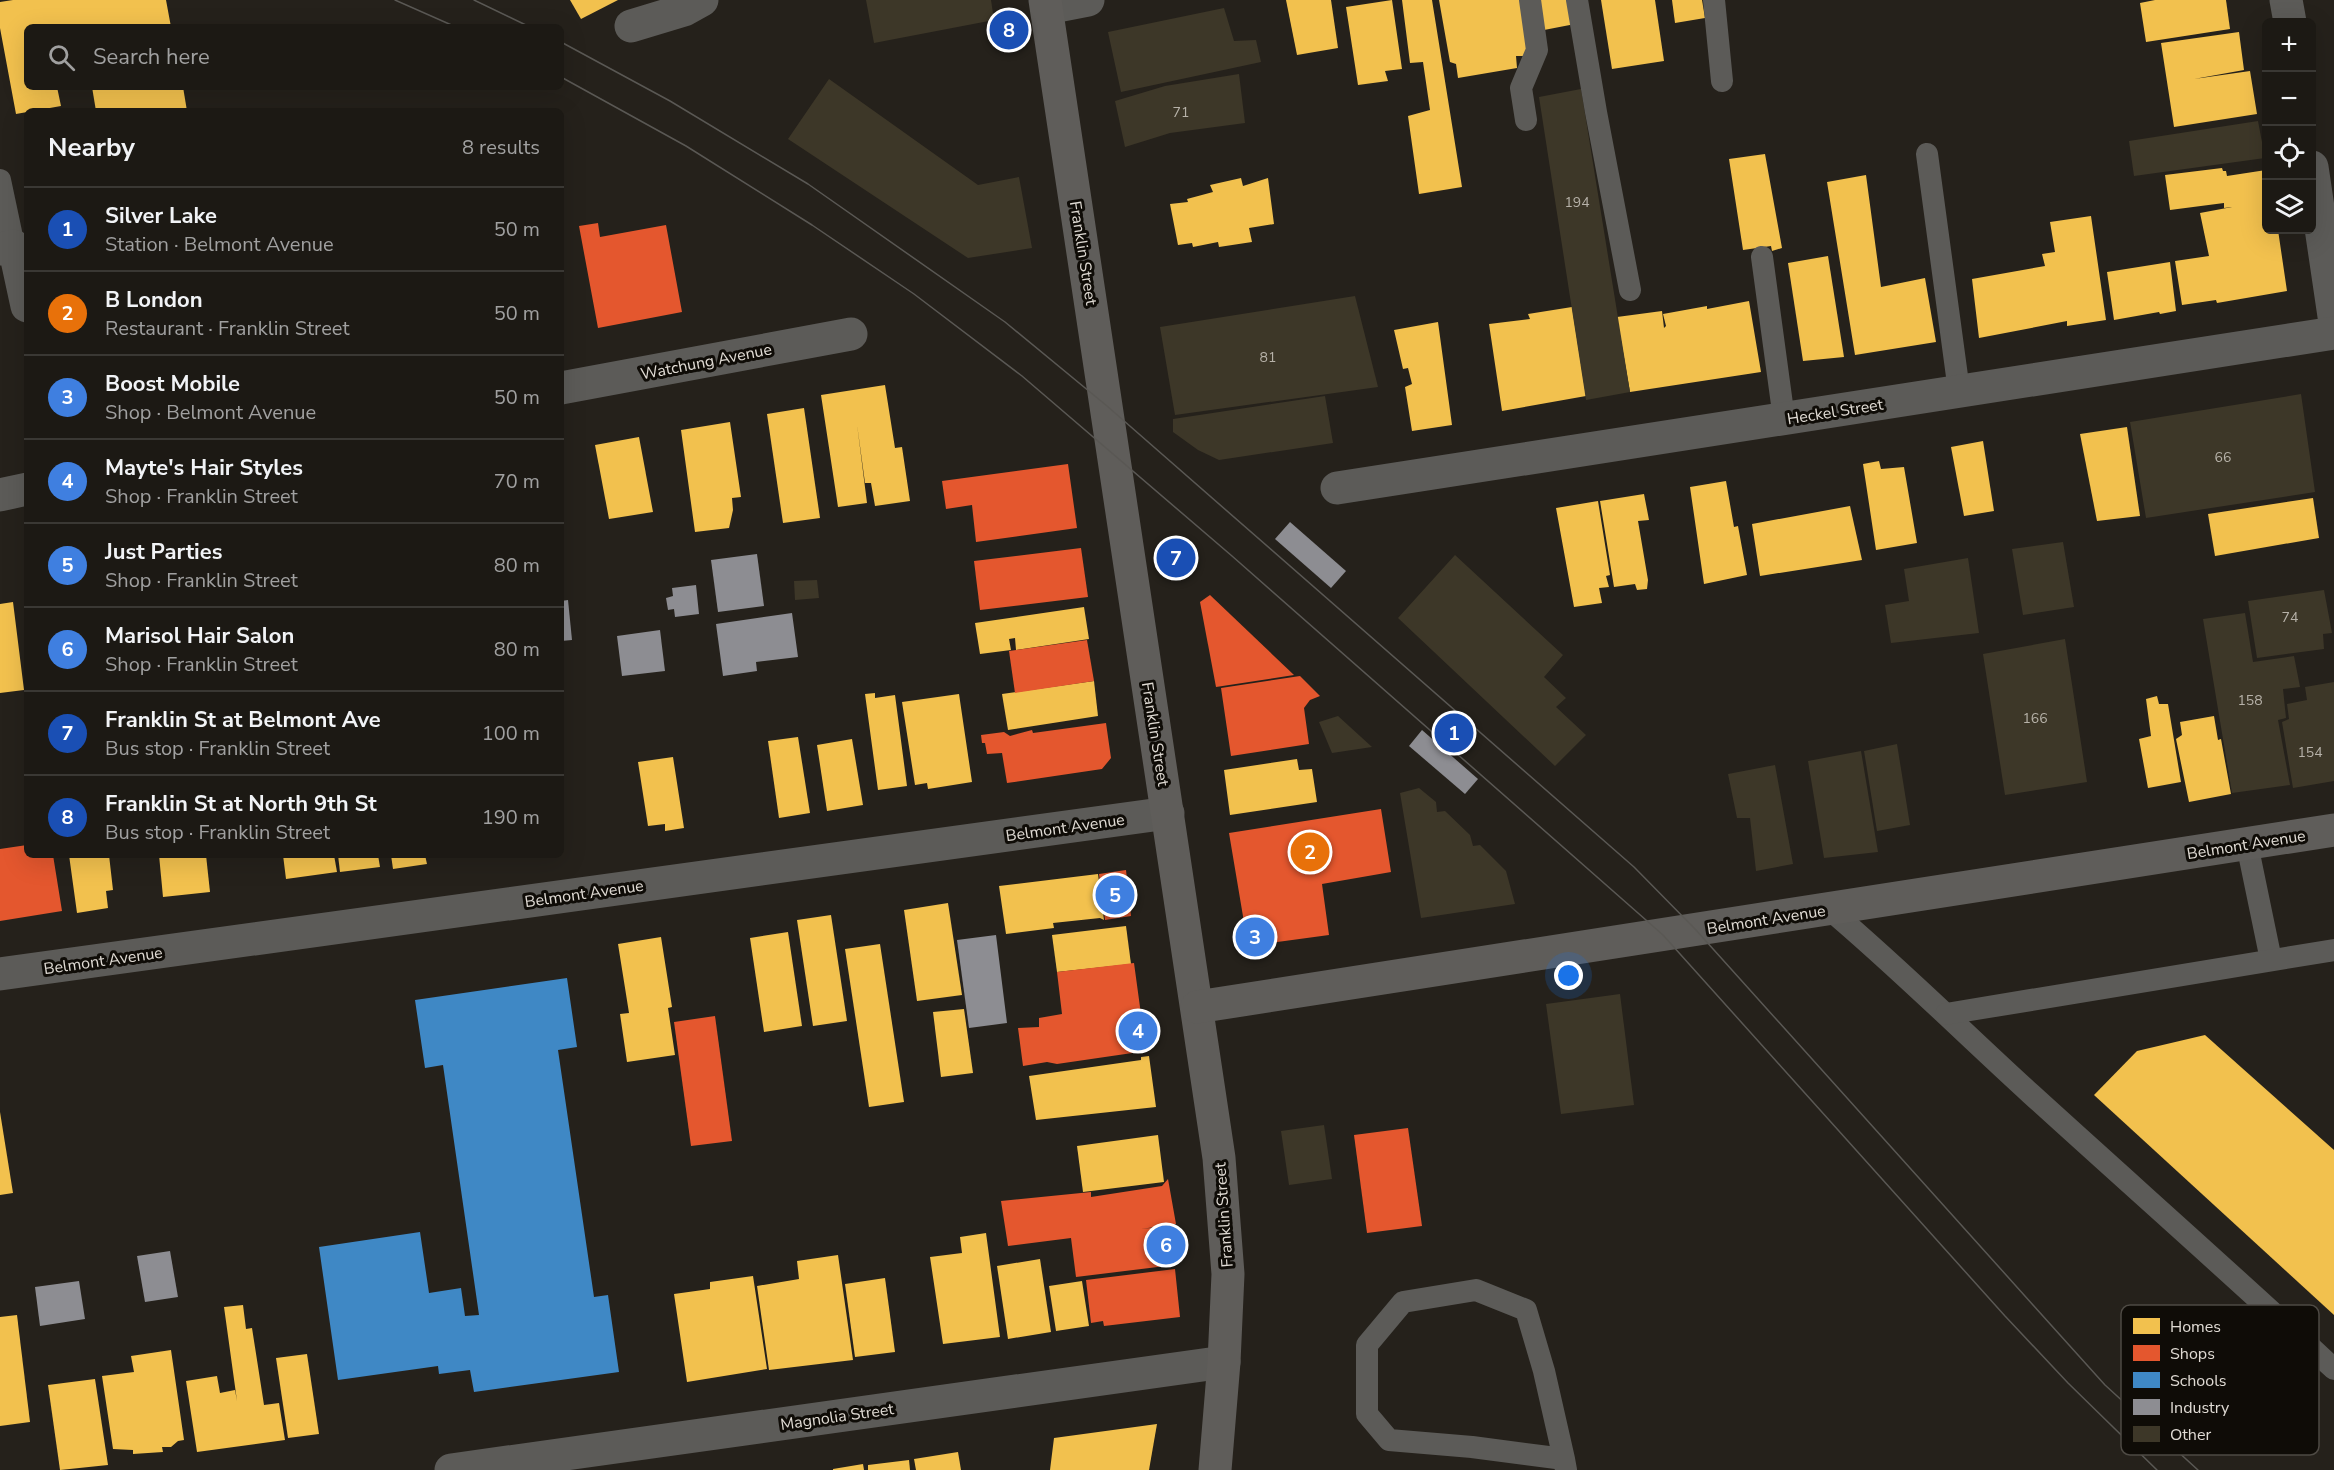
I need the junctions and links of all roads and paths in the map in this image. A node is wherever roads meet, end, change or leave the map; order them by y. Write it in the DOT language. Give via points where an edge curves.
graph roads {
  1 [pos="702,0"];
  2 [pos="1088,0"];
  3 [pos="1530,0"];
  4 [pos="1577,0"];
  5 [pos="1714,0"];
  6 [pos="2286,0"];
  7 [pos="1046,4"];
  8 [pos="2289,18"];
  9 [pos="631,26"];
  10 [pos="1722,81"];
  11 [pos="1526,120"];
  12 [pos="1927,154"];
  13 [pos="0,180"];
  14 [pos="2314,180"];
  15 [pos="7,247"];
  16 [pos="1762,257"];
  17 [pos="1630,290"];
  18 [pos="24,297"];
  19 [pos="2334,316"];
  20 [pos="2334,333"];
  21 [pos="850,334"];
  22 [pos="564,387"];
  23 [pos="1959,391"];
  24 [pos="1784,419"];
  25 [pos="1337,488"];
  26 [pos="24,490"];
  27 [pos="0,495"];
  28 [pos="1168,813"];
  29 [pos="2334,830"];
  30 [pos="2247,844"];
  31 [pos="1829,909"];
  32 [pos="2334,950"];
  33 [pos="2271,960"];
  34 [pos="0,974"];
  35 [pos="1197,1007"];
  36 [pos="1946,1014"];
  37 [pos="2263,1305"];
  38 [pos="2319,1356"];
  39 [pos="1224,1362"];
  40 [pos="2334,1370"];
  41 [pos="1565,1465"];
  42 [pos="451,1470"];
  43 [pos="1215,1470"];
  1 -- 9 [label="street" via="684,10"];
  2 -- 7 [label="street"];
  3 -- 11 [label="lane" via="1538,50 1521,88"];
  4 -- 17 [label="lane"];
  5 -- 10 [label="lane"];
  6 -- 8 [label="street"];
  7 -- 28 [label="main road, Franklin Street"];
  12 -- 23 [label="lane"];
  13 -- 15 [label="lane"];
  14 -- 19 [label="street"];
  15 -- 18 [label="street"];
  16 -- 24 [label="lane"];
  20 -- 23 [label="street, Heckel Street"];
  21 -- 22 [label="street, Watchung Avenue"];
  23 -- 24 [label="street, Heckel Street"];
  24 -- 25 [label="street, Heckel Street"];
  26 -- 27 [label="street"];
  28 -- 34 [label="street, Belmont Avenue"];
  28 -- 35 [label="main road, Franklin Street"];
  29 -- 30 [label="main road, Belmont Avenue"];
  30 -- 31 [label="main road, Belmont Avenue"];
  30 -- 33 [label="lane"];
  31 -- 35 [label="main road, Belmont Avenue"];
  31 -- 36 [label="lane"];
  32 -- 33 [label="lane"];
  33 -- 36 [label="lane"];
  35 -- 39 [label="main road, Franklin Street" via="1223,1204 1228,1274"];
  36 -- 37 [label="lane"];
  38 -- 40 [label="lane"];
  39 -- 42 [label="street, Magnolia Street"];
  39 -- 43 [label="main road, Franklin Street"];
  41 -- 41 [label="lane" via="1526,1311 1476,1290 1403,1302 1367,1345 1367,1414 1389,1440 1472,1447"];
}
